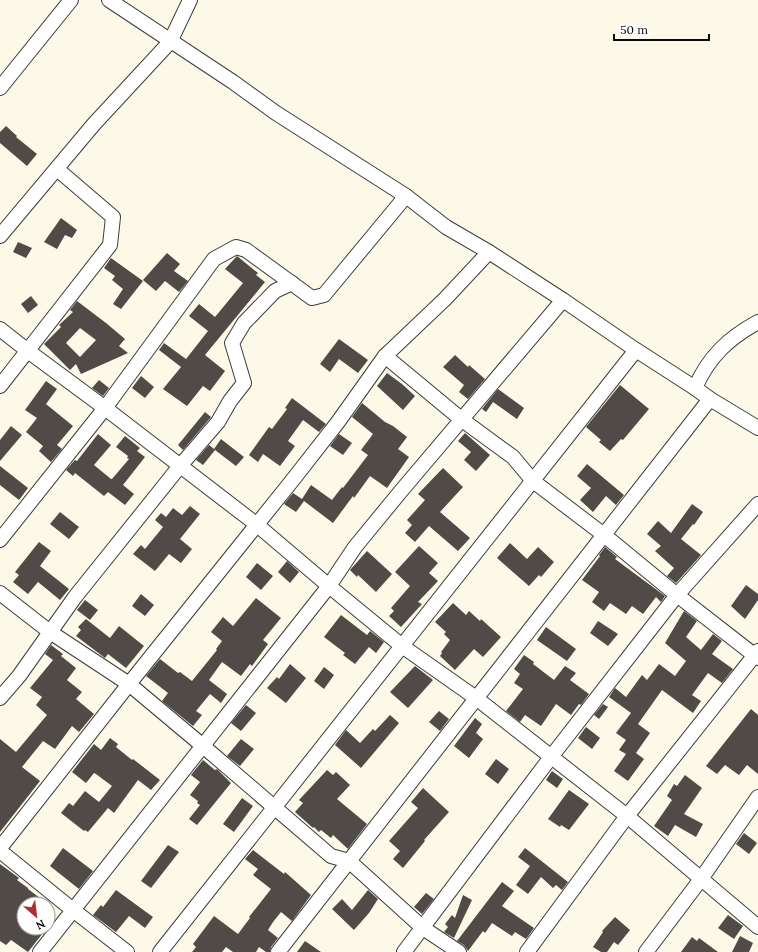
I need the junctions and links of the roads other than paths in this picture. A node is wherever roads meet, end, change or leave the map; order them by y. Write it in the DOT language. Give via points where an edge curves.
graph roads {
  1 [pos="70,0"];
  2 [pos="108,0"];
  3 [pos="190,0"];
  4 [pos="170,42"];
  5 [pos="0,88"];
  6 [pos="57,169"];
  7 [pos="406,196"];
  8 [pos="0,236"];
  9 [pos="489,252"];
  10 [pos="292,283"];
  11 [pos="564,300"];
  12 [pos="758,322"];
  13 [pos="0,330"];
  14 [pos="636,350"];
  15 [pos="28,351"];
  16 [pos="385,356"];
  17 [pos="0,386"];
  18 [pos="695,388"];
  19 [pos="710,399"];
  20 [pos="105,408"];
  21 [pos="461,418"];
  22 [pos="758,428"];
  23 [pos="180,466"];
  24 [pos="533,481"];
  25 [pos="758,504"];
  26 [pos="256,524"];
  27 [pos="604,534"];
  28 [pos="0,540"];
  29 [pos="329,586"];
  30 [pos="0,593"];
  31 [pos="677,595"];
  32 [pos="50,632"];
  33 [pos="402,646"];
  34 [pos="757,655"];
  35 [pos="128,684"];
  36 [pos="0,698"];
  37 [pos="476,698"];
  38 [pos="203,746"];
  39 [pos="551,757"];
  40 [pos="758,797"];
  41 [pos="275,807"];
  42 [pos="627,816"];
  43 [pos="0,848"];
  44 [pos="0,851"];
  45 [pos="349,861"];
  46 [pos="701,878"];
  47 [pos="73,910"];
  48 [pos="758,927"];
  49 [pos="423,928"];
  50 [pos="40,952"];
  51 [pos="127,952"];
  52 [pos="160,952"];
  53 [pos="278,952"];
  54 [pos="404,952"];
  55 [pos="459,952"];
  56 [pos="527,952"];
  57 [pos="646,952"];
  1 -- 5 [label="street"];
  2 -- 4 [label="street"];
  3 -- 4 [label="street"];
  4 -- 6 [label="street" via="94,124"];
  4 -- 7 [label="street"];
  6 -- 8 [label="street"];
  6 -- 15 [label="street" via="113,218 110,244"];
  7 -- 9 [label="street" via="446,226"];
  7 -- 10 [label="street" via="324,295 312,298"];
  9 -- 11 [label="street"];
  9 -- 16 [label="street" via="445,299"];
  10 -- 20 [label="street" via="246,250 236,247 214,259"];
  10 -- 23 [label="street" via="275,291 244,323 232,343 244,383 218,422"];
  11 -- 14 [label="street"];
  11 -- 21 [label="street"];
  12 -- 18 [label="street" via="738,333 720,349 702,371"];
  13 -- 15 [label="street"];
  14 -- 18 [label="street"];
  14 -- 24 [label="street"];
  15 -- 17 [label="street"];
  15 -- 20 [label="street"];
  16 -- 21 [label="street"];
  16 -- 26 [label="street" via="338,422"];
  18 -- 19 [label="street"];
  19 -- 22 [label="street"];
  19 -- 27 [label="street"];
  20 -- 23 [label="street"];
  20 -- 28 [label="street"];
  21 -- 24 [label="street" via="513,457"];
  21 -- 29 [label="street" via="355,547"];
  23 -- 26 [label="street"];
  23 -- 32 [label="street"];
  24 -- 27 [label="street"];
  24 -- 33 [label="street"];
  25 -- 31 [label="street"];
  26 -- 29 [label="street"];
  26 -- 35 [label="street"];
  27 -- 31 [label="street"];
  27 -- 37 [label="street"];
  29 -- 33 [label="street"];
  29 -- 38 [label="street"];
  30 -- 32 [label="street"];
  31 -- 34 [label="street"];
  31 -- 39 [label="street"];
  32 -- 35 [label="street"];
  32 -- 36 [label="street"];
  33 -- 37 [label="street"];
  33 -- 41 [label="street"];
  34 -- 42 [label="street"];
  35 -- 38 [label="street"];
  35 -- 43 [label="street"];
  37 -- 39 [label="street"];
  37 -- 45 [label="street"];
  38 -- 41 [label="street"];
  38 -- 47 [label="street"];
  39 -- 42 [label="street"];
  39 -- 49 [label="street"];
  40 -- 46 [label="street"];
  41 -- 45 [label="street" via="331,856"];
  41 -- 52 [label="street"];
  42 -- 46 [label="street"];
  42 -- 56 [label="street"];
  44 -- 47 [label="street"];
  45 -- 49 [label="street"];
  45 -- 53 [label="street"];
  46 -- 48 [label="street"];
  46 -- 57 [label="street"];
  47 -- 50 [label="street"];
  47 -- 51 [label="street"];
  49 -- 54 [label="street"];
  49 -- 55 [label="street"];
}
